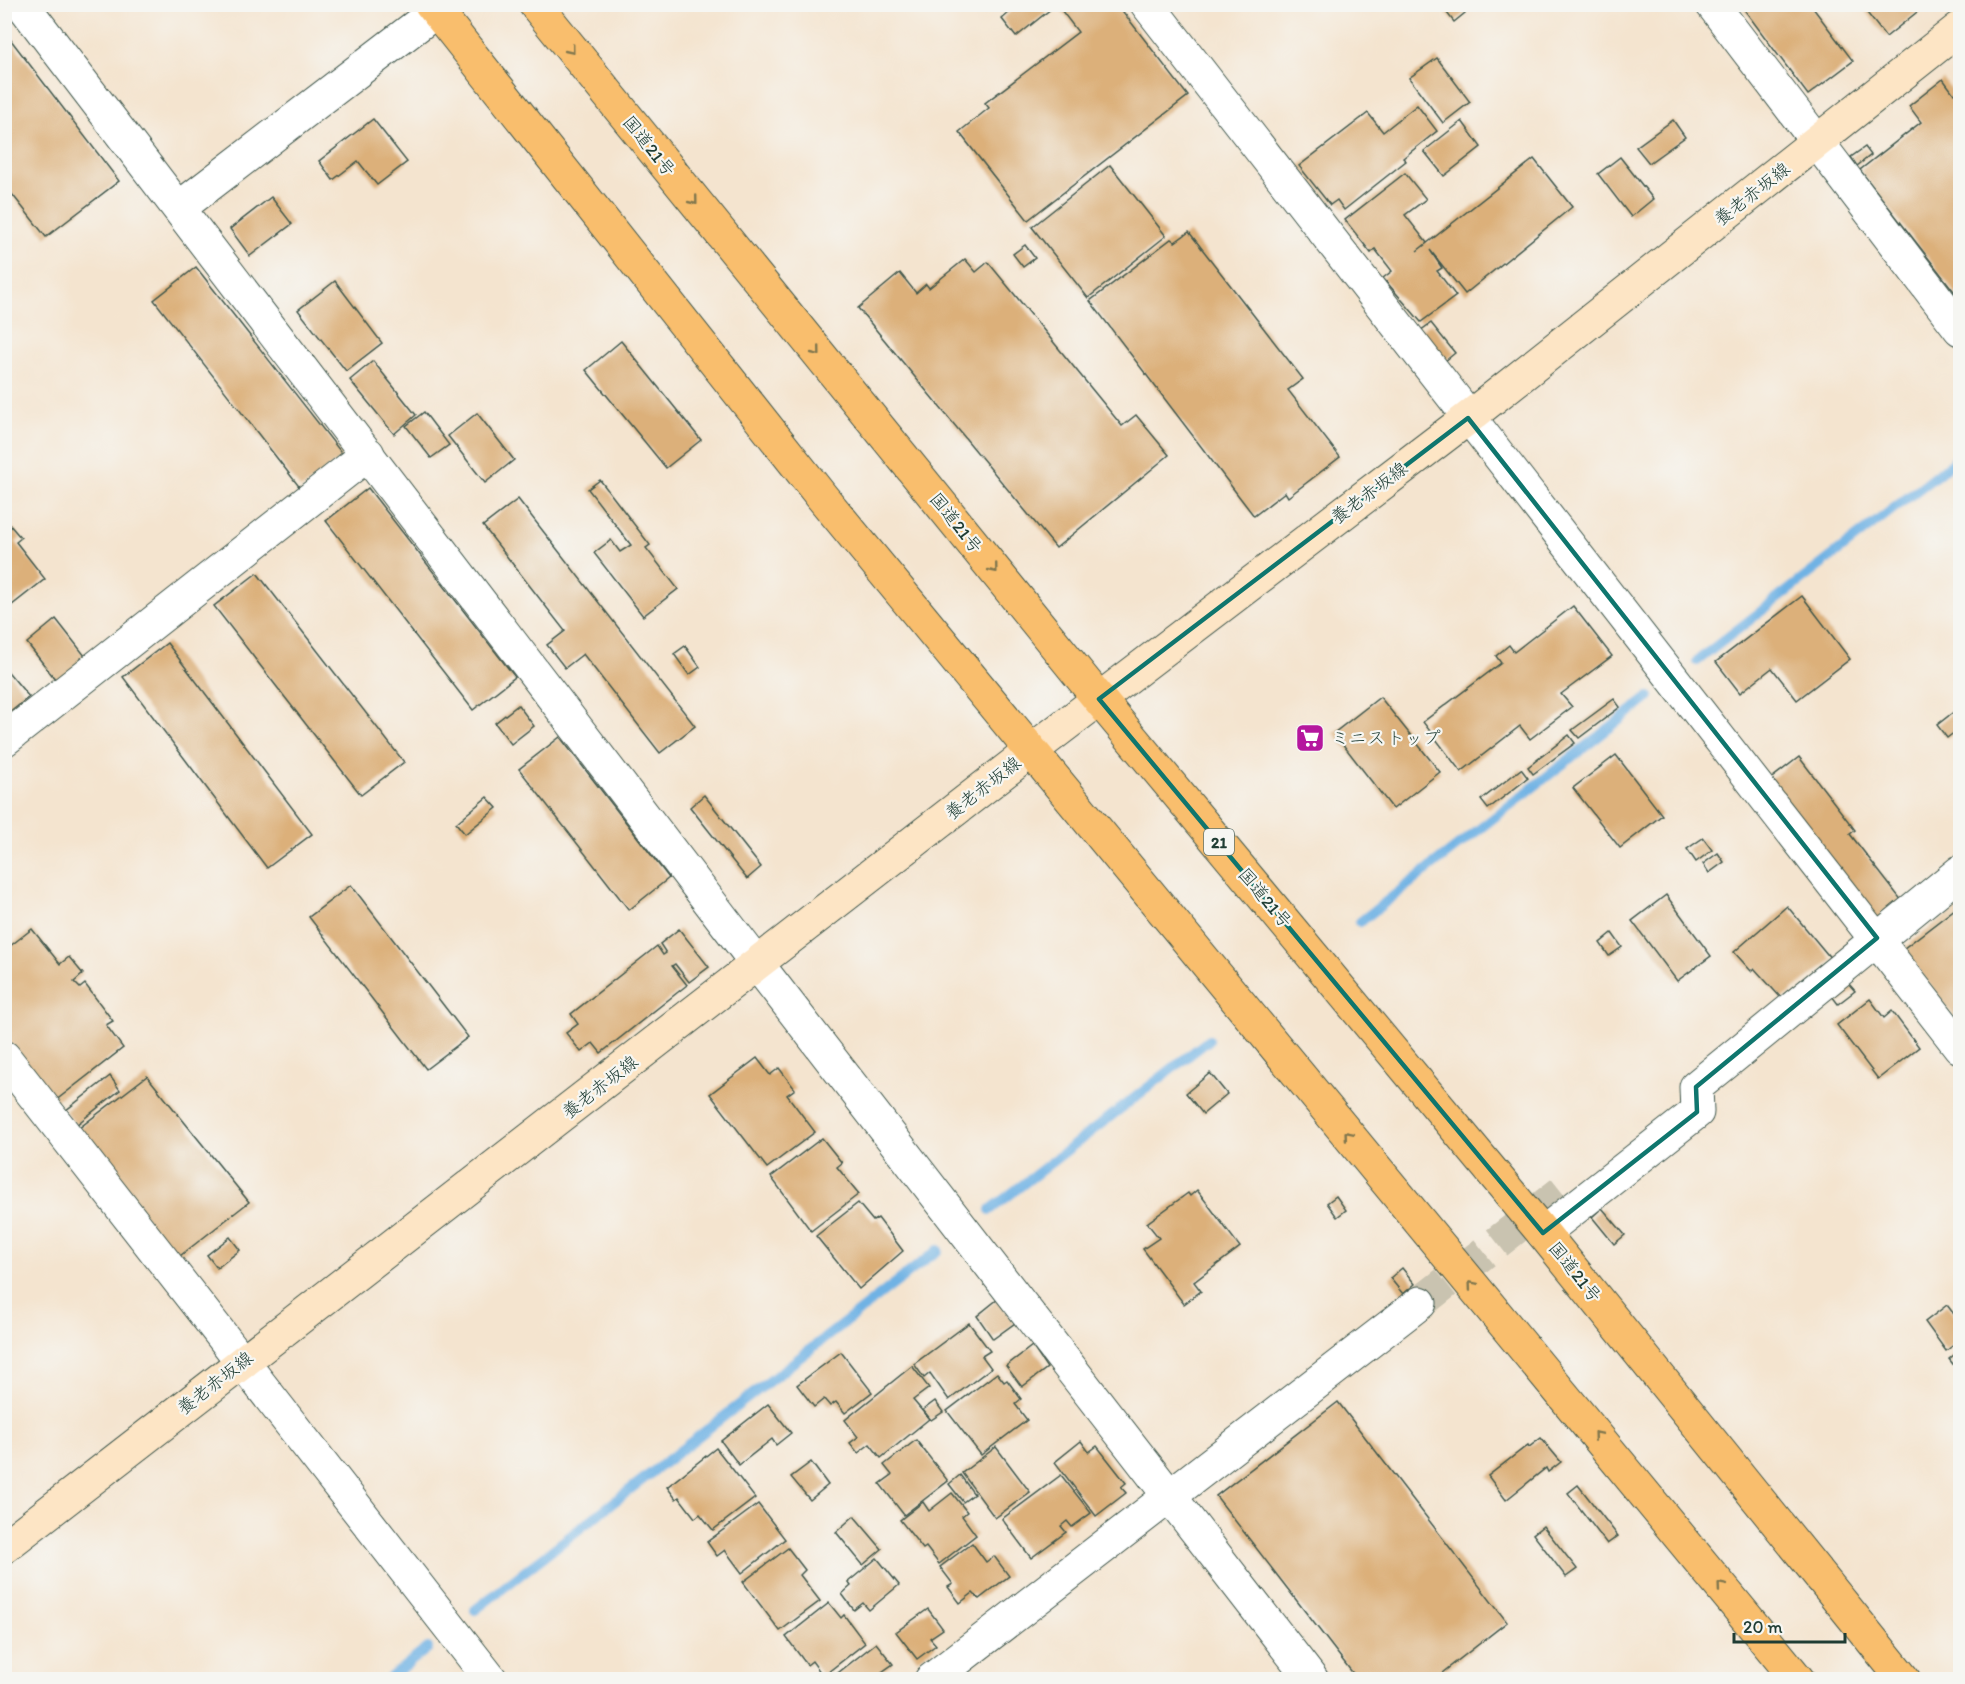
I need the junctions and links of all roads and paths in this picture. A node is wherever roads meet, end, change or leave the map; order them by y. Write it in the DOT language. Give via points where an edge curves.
graph roads {
  1 [pos="22,4"];
  2 [pos="534,4"];
  3 [pos="1147,4"];
  4 [pos="1712,4"];
  5 [pos="434,8"];
  6 [pos="1960,28"];
  7 [pos="1819,142"];
  8 [pos="179,208"];
  9 [pos="1960,329"];
  10 [pos="1468,418"];
  11 [pos="368,454"];
  12 [pos="1099,699"];
  13 [pos="4,740"];
  14 [pos="1031,751"];
  15 [pos="1960,872"];
  16 [pos="1877,938"];
  17 [pos="758,965"];
  18 [pos="1960,1047"];
  19 [pos="4,1057"];
  20 [pos="1696,1086"];
  21 [pos="1564,1190"];
  22 [pos="1543,1233"];
  23 [pos="1420,1303"];
  24 [pos="242,1362"];
  25 [pos="1168,1494"];
  26 [pos="4,1547"];
  27 [pos="491,1680"];
  28 [pos="931,1680"];
  29 [pos="1312,1680"];
  30 [pos="1798,1680"];
  31 [pos="1904,1680"];
  1 -- 8 [label="street"];
  2 -- 12 [label="highway, 国道21号 / 21, one-way"];
  3 -- 10 [label="street"];
  4 -- 7 [label="street"];
  5 -- 8 [label="street"];
  5 -- 14 [label="highway" via="822,498"];
  6 -- 7 [label="main road, 養老赤坂線"];
  7 -- 9 [label="street"];
  7 -- 10 [label="main road, 養老赤坂線"];
  8 -- 11 [label="street"];
  10 -- 12 [label="main road, 養老赤坂線"];
  10 -- 16 [label="street"];
  11 -- 13 [label="street"];
  11 -- 17 [label="street"];
  12 -- 14 [label="main road, 養老赤坂線"];
  12 -- 22 [label="highway, 国道21号 / 21"];
  14 -- 17 [label="main road, 養老赤坂線"];
  30 -- 14 [label="highway, one-way"];
  15 -- 16 [label="street"];
  16 -- 18 [label="street"];
  16 -- 20 [label="street"];
  17 -- 24 [label="main road, 養老赤坂線"];
  17 -- 25 [label="street"];
  19 -- 24 [label="street"];
  20 -- 21 [label="street"];
  20 -- 22 [label="street" via="1698,1112"];
  22 -- 31 [label="highway, 国道21号 / 21"];
  23 -- 25 [label="street"];
  24 -- 26 [label="main road, 養老赤坂線"];
  24 -- 27 [label="street"];
  25 -- 28 [label="street"];
  25 -- 29 [label="street"];
}
